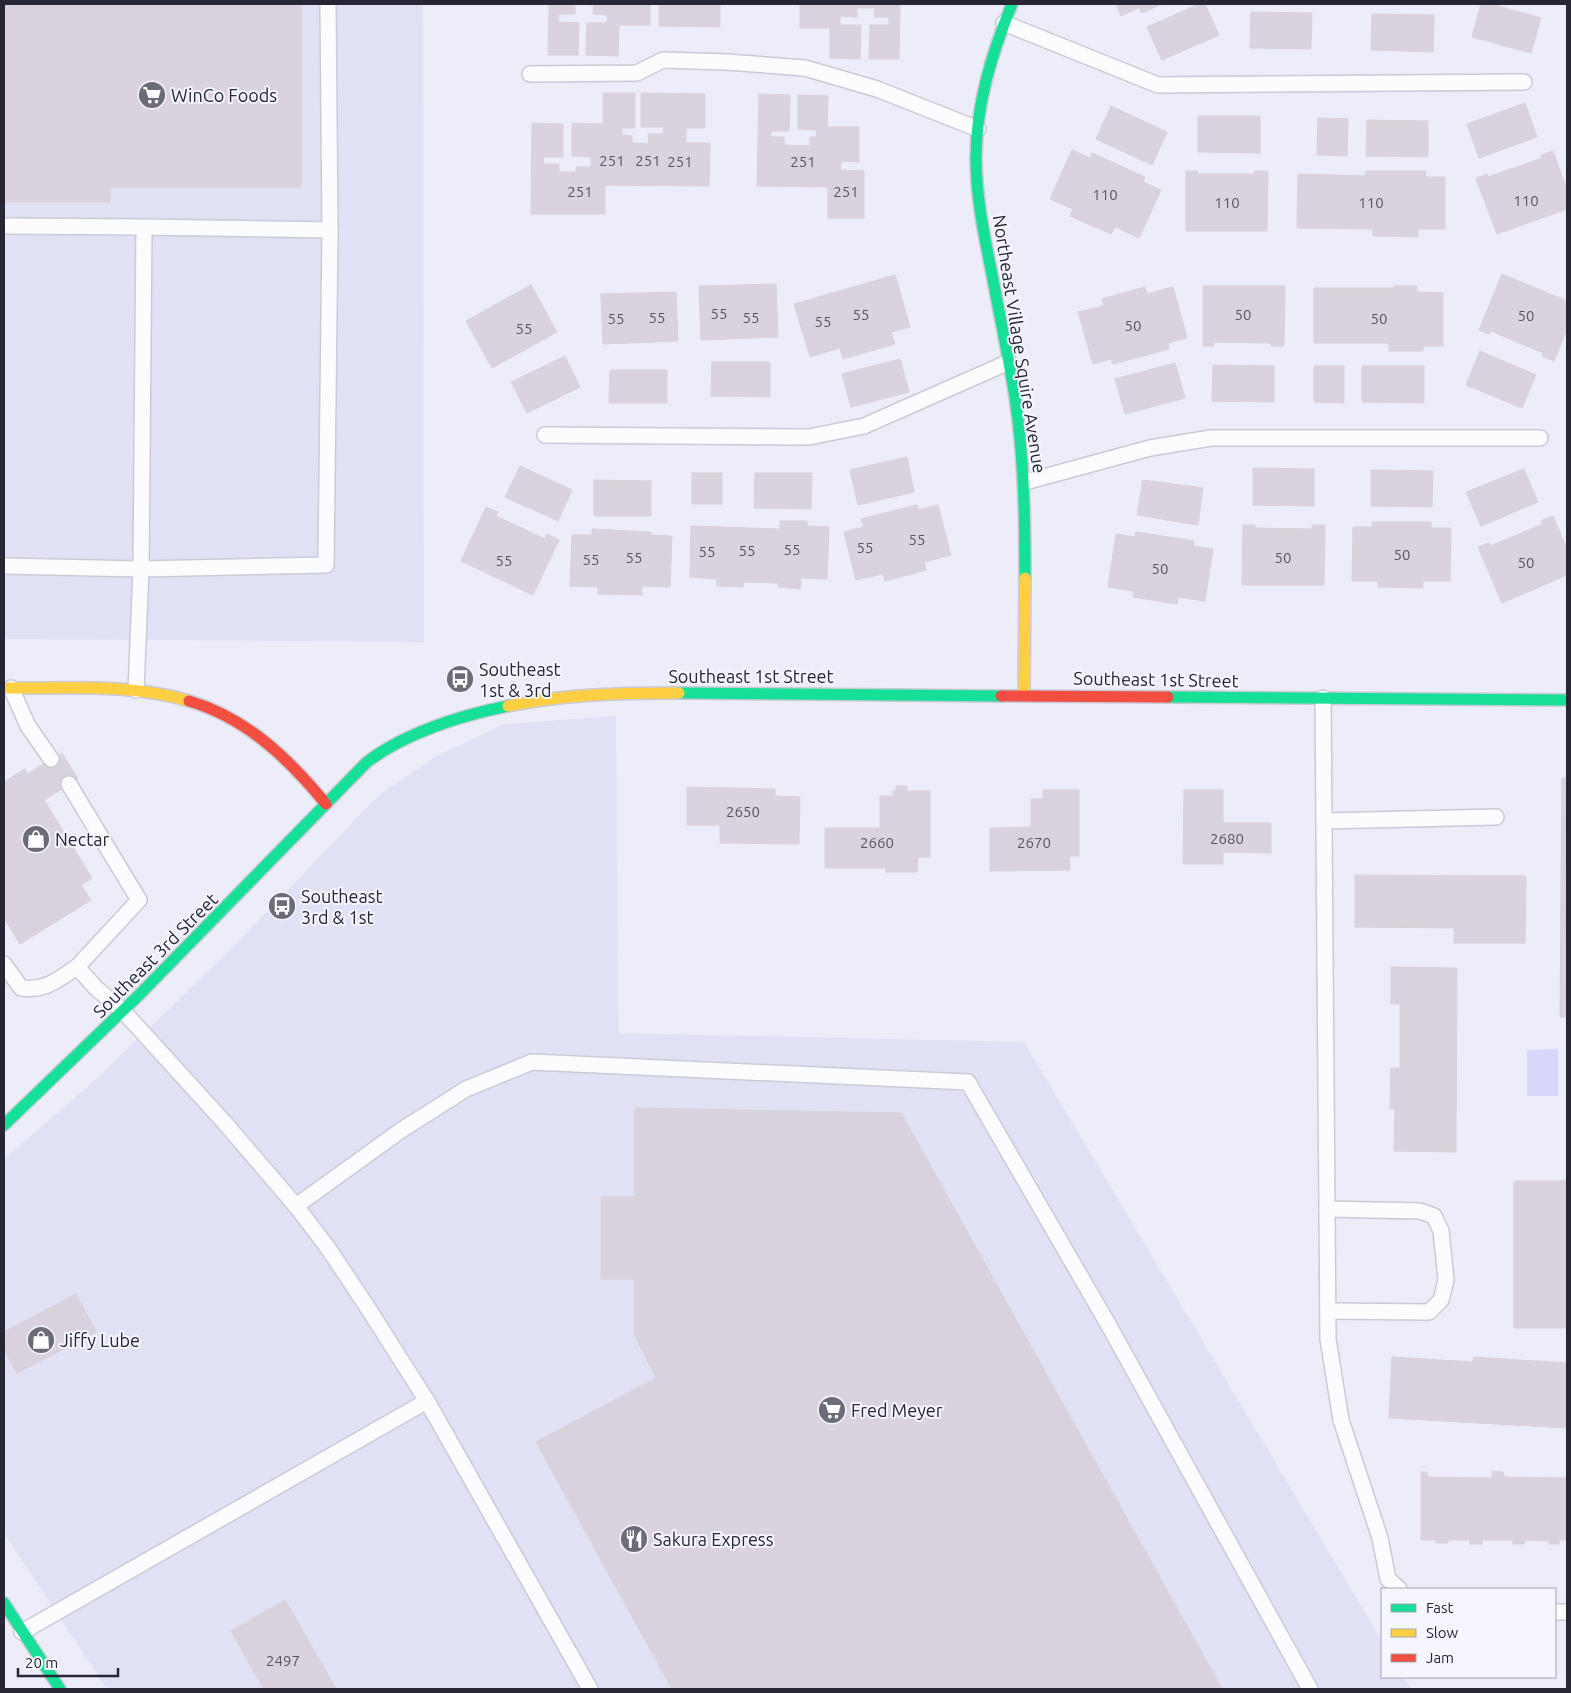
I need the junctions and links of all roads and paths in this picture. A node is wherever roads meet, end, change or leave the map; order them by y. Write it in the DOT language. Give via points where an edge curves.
graph roads {
  1 [pos="328,4"];
  2 [pos="1012,4"];
  3 [pos="1004,23"];
  4 [pos="530,74"];
  5 [pos="1524,82"];
  6 [pos="978,129"];
  7 [pos="4,226"];
  8 [pos="144,227"];
  9 [pos="330,230"];
  10 [pos="1009,362"];
  11 [pos="545,435"];
  12 [pos="1540,438"];
  13 [pos="1025,482"];
  14 [pos="4,566"];
  15 [pos="141,568"];
  16 [pos="7,688"];
  17 [pos="136,690"];
  18 [pos="1024,695"];
  19 [pos="1323,698"];
  20 [pos="1567,700"];
  21 [pos="51,759"];
  22 [pos="69,784"];
  23 [pos="326,804"];
  24 [pos="1496,817"];
  25 [pos="1324,821"];
  26 [pos="4,964"];
  27 [pos="78,966"];
  28 [pos="124,1012"];
  29 [pos="4,1125"];
  30 [pos="296,1206"];
  31 [pos="1327,1209"];
  32 [pos="1328,1311"];
  33 [pos="427,1401"];
  34 [pos="1399,1588"];
  35 [pos="4,1603"];
  36 [pos="22,1632"];
  37 [pos="60,1689"];
  38 [pos="590,1689"];
  39 [pos="1310,1689"];
  1 -- 9 [label="lane"];
  2 -- 3 [label="main road, Northeast Village Squire Avenue"];
  3 -- 5 [label="lane" via="1158,86"];
  3 -- 6 [label="main road, Northeast Village Squire Avenue" via="986,79"];
  4 -- 6 [label="lane" via="637,73 663,60 805,68 877,89"];
  6 -- 10 [label="main road, Northeast Village Squire Avenue" via="978,198"];
  7 -- 8 [label="lane"];
  8 -- 9 [label="lane"];
  8 -- 15 [label="lane"];
  9 -- 15 [label="lane" via="326,565"];
  10 -- 11 [label="lane" via="864,426 809,437"];
  10 -- 13 [label="main road, Northeast Village Squire Avenue"];
  12 -- 13 [label="lane" via="1211,438 1150,448"];
  13 -- 18 [label="main road, Northeast Village Squire Avenue"];
  14 -- 15 [label="lane"];
  15 -- 17 [label="lane"];
  16 -- 17 [label="main road"];
  16 -- 21 [label="lane"];
  17 -- 23 [label="main road" via="186,699 214,709 250,730 278,751"];
  18 -- 19 [label="main road, Southeast 1st Street"];
  18 -- 23 [label="main road, Southeast 1st Street" via="621,693 543,698 453,720 409,738 378,754"];
  19 -- 20 [label="main road, Southeast 1st Street"];
  19 -- 25 [label="lane"];
  22 -- 27 [label="lane" via="139,900"];
  23 -- 28 [label="main road, Southeast 3rd Street"];
  24 -- 25 [label="lane"];
  25 -- 31 [label="lane"];
  26 -- 27 [label="lane" via="21,988 35,989 50,985"];
  27 -- 28 [label="lane" via="96,988"];
  28 -- 29 [label="main road, Southeast 3rd Street"];
  28 -- 30 [label="lane"];
  30 -- 33 [label="lane" via="366,1304"];
  30 -- 39 [label="lane" via="400,1130 466,1089 532,1062 968,1082 1108,1324"];
  31 -- 32 [label="lane"];
  31 -- 32 [label="lane" via="1420,1211 1434,1216 1441,1231 1446,1280 1441,1300 1428,1312"];
  32 -- 34 [label="lane" via="1328,1339 1341,1420 1380,1538 1388,1578"];
  33 -- 36 [label="lane"];
  33 -- 38 [label="lane"];
  35 -- 36 [label="main road"];
  36 -- 37 [label="main road"];
}
